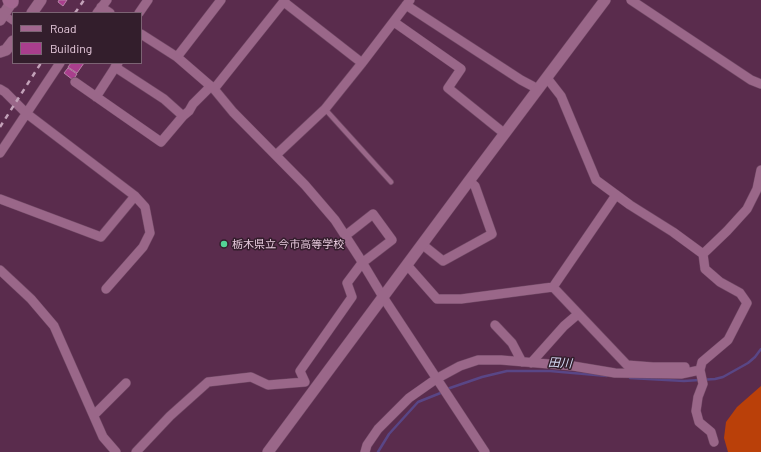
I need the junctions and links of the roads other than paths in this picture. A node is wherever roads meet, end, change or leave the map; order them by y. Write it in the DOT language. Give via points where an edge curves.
graph roads {
  1 [pos="41,0"];
  2 [pos="148,0"];
  3 [pos="221,0"];
  4 [pos="605,0"];
  5 [pos="631,0"];
  6 [pos="11,1"];
  7 [pos="284,1"];
  8 [pos="408,1"];
  9 [pos="30,11"];
  10 [pos="141,12"];
  11 [pos="1,16"];
  12 [pos="12,21"];
  13 [pos="394,22"];
  14 [pos="142,35"];
  15 [pos="12,41"];
  16 [pos="0,52"];
  17 [pos="177,57"];
  18 [pos="362,63"];
  19 [pos="59,64"];
  20 [pos="116,65"];
  21 [pos="547,78"];
  22 [pos="75,82"];
  23 [pos="761,84"];
  24 [pos="213,88"];
  25 [pos="0,89"];
  26 [pos="538,89"];
  27 [pos="96,97"];
  28 [pos="324,109"];
  29 [pos="26,113"];
  30 [pos="183,116"];
  31 [pos="505,134"];
  32 [pos="0,153"];
  33 [pos="276,155"];
  34 [pos="761,170"];
  35 [pos="469,181"];
  36 [pos="391,182"];
  37 [pos="135,196"];
  38 [pos="616,196"];
  39 [pos="0,199"];
  40 [pos="345,236"];
  41 [pos="422,245"];
  42 [pos="703,254"];
  43 [pos="362,263"];
  44 [pos="407,265"];
  45 [pos="0,270"];
  46 [pos="553,287"];
  47 [pos="106,289"];
  48 [pos="383,297"];
  49 [pos="578,314"];
  50 [pos="495,325"];
  51 [pos="526,363"];
  52 [pos="700,369"];
  53 [pos="436,379"];
  54 [pos="126,383"];
  55 [pos="94,415"];
  56 [pos="714,442"];
  57 [pos="112,451"];
  58 [pos="136,452"];
  59 [pos="268,452"];
  60 [pos="365,452"];
  61 [pos="485,452"];
  1 -- 9 [label="street"];
  2 -- 10 [label="street"];
  3 -- 17 [label="street"];
  4 -- 21 [label="street"];
  5 -- 23 [label="street" via="751,80"];
  6 -- 11 [label="street"];
  7 -- 18 [label="street"];
  7 -- 24 [label="street"];
  8 -- 13 [label="street"];
  8 -- 26 [label="street" via="514,76"];
  11 -- 12 [label="street"];
  13 -- 18 [label="street"];
  13 -- 31 [label="street" via="461,69 448,88"];
  14 -- 17 [label="street"];
  15 -- 16 [label="street" via="6,50"];
  17 -- 24 [label="street"];
  18 -- 28 [label="street"];
  19 -- 29 [label="street"];
  20 -- 27 [label="street"];
  20 -- 30 [label="street" via="164,99"];
  21 -- 26 [label="street"];
  21 -- 38 [label="street" via="561,96 596,180"];
  22 -- 27 [label="street"];
  24 -- 30 [label="street"];
  24 -- 33 [label="street"];
  25 -- 29 [label="street"];
  26 -- 31 [label="street"];
  27 -- 30 [label="street" via="161,142"];
  28 -- 33 [label="street"];
  28 -- 36 [label="lane"];
  29 -- 32 [label="street"];
  29 -- 37 [label="street"];
  31 -- 35 [label="street"];
  33 -- 40 [label="street" via="330,214"];
  34 -- 42 [label="street" via="757,189 747,208"];
  35 -- 41 [label="street"];
  35 -- 41 [label="street" via="475,186 492,234 443,261"];
  37 -- 39 [label="street" via="101,237"];
  37 -- 47 [label="street" via="145,207 150,233 143,247"];
  38 -- 42 [label="street"];
  38 -- 46 [label="street"];
  40 -- 43 [label="street"];
  40 -- 43 [label="street" via="373,214 392,240"];
  41 -- 44 [label="street"];
  42 -- 52 [label="street" via="705,269 720,282 740,293 747,303 728,340 702,362"];
  43 -- 48 [label="street"];
  43 -- 58 [label="street" via="347,283 352,298 300,371 305,382 268,385 251,377 208,382 170,416"];
  44 -- 46 [label="street" via="437,299 461,299"];
  44 -- 48 [label="street"];
  45 -- 55 [label="street" via="31,299 54,326"];
  46 -- 49 [label="street"];
  48 -- 53 [label="street"];
  48 -- 59 [label="street"];
  49 -- 51 [label="street"];
  49 -- 52 [label="street" via="627,365"];
  50 -- 51 [label="street" via="512,342"];
  51 -- 52 [label="street" via="573,366 615,373 681,374"];
  51 -- 53 [label="street" via="478,360"];
  52 -- 56 [label="street" via="703,384 696,411 699,422 711,432"];
  53 -- 60 [label="street" via="397,408 378,429"];
  53 -- 61 [label="street"];
  54 -- 55 [label="street"];
  55 -- 57 [label="street"];
}
